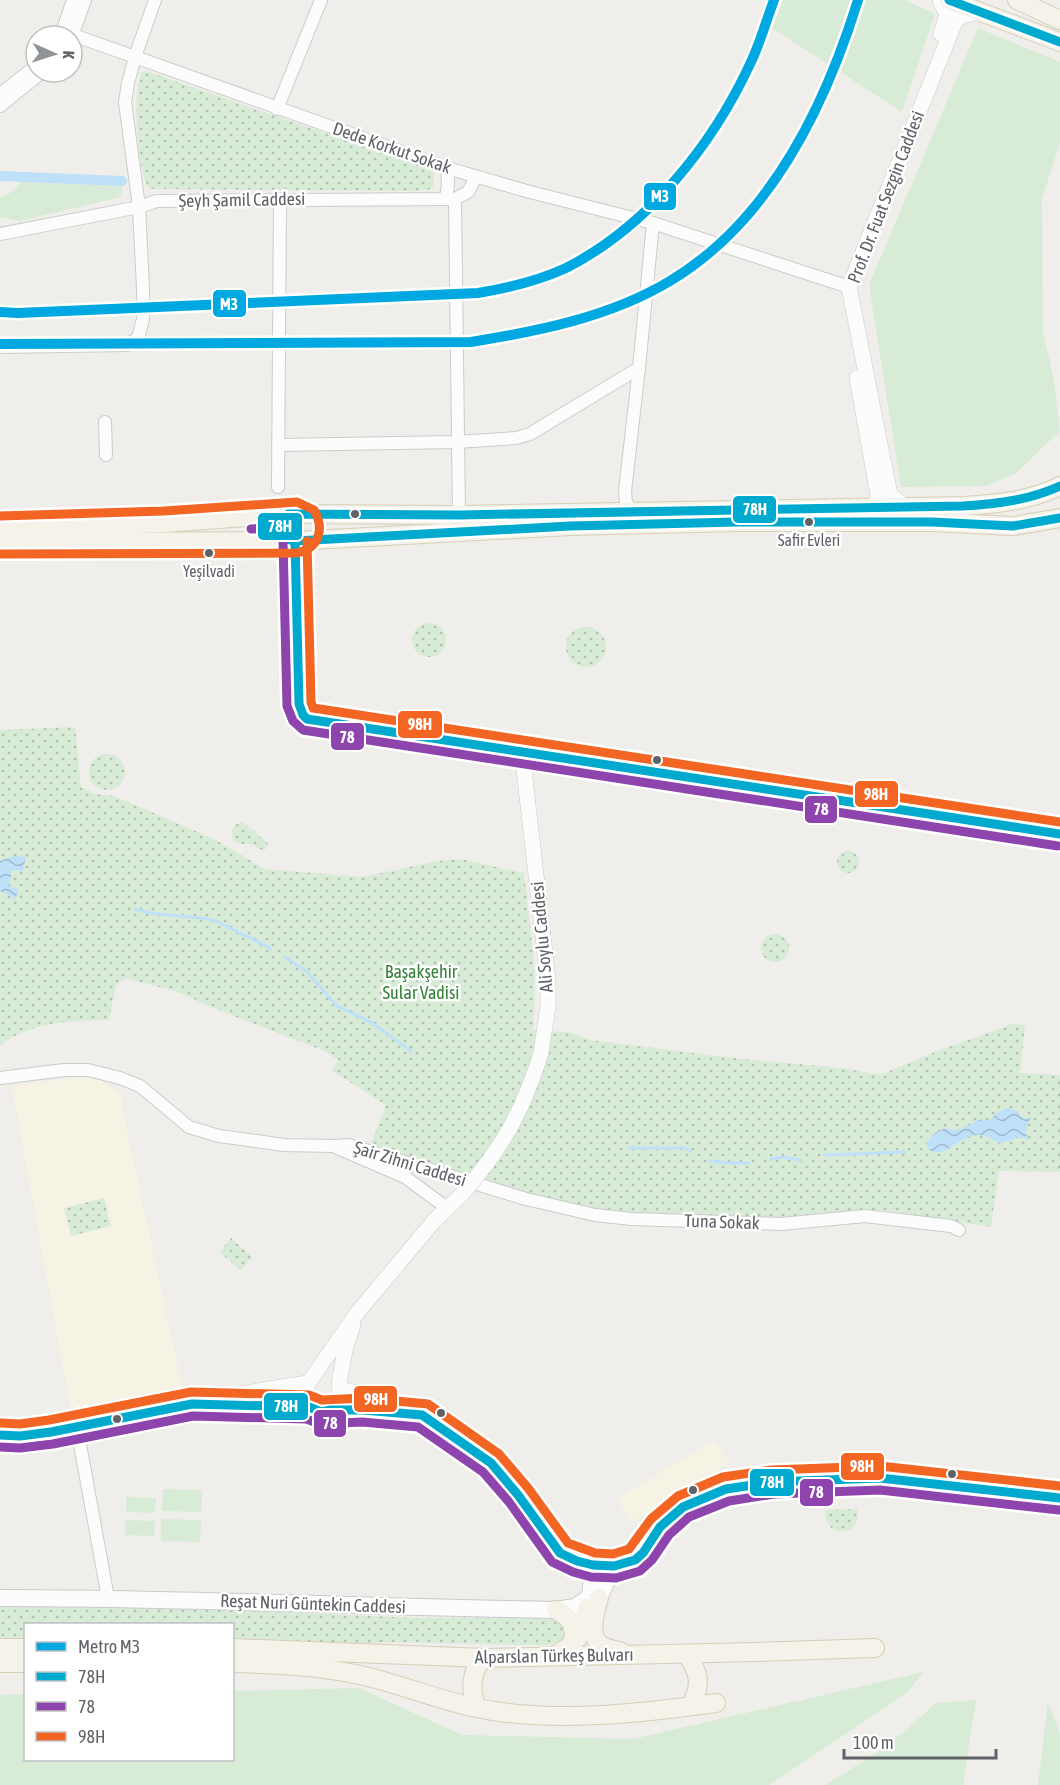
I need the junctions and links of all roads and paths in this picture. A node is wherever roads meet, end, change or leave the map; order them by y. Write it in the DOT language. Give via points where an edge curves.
graph roads {
  1 [pos="73,0"];
  2 [pos="85,0"];
  3 [pos="155,0"];
  4 [pos="321,0"];
  5 [pos="940,0"];
  6 [pos="949,0"];
  7 [pos="1017,0"];
  8 [pos="980,12"];
  9 [pos="1060,20"];
  10 [pos="69,24"];
  11 [pos="72,24"];
  12 [pos="84,40"];
  13 [pos="1060,42"];
  14 [pos="135,57"];
  15 [pos="24,75"];
  16 [pos="27,84"];
  17 [pos="0,94"];
  18 [pos="0,106"];
  19 [pos="277,108"];
  20 [pos="447,168"];
  21 [pos="476,177"];
  22 [pos="450,199"];
  23 [pos="280,200"];
  24 [pos="139,207"];
  25 [pos="654,223"];
  26 [pos="0,234"];
  27 [pos="844,285"];
  28 [pos="0,347"];
  29 [pos="639,368"];
  30 [pos="105,422"];
  31 [pos="457,442"];
  32 [pos="278,446"];
  33 [pos="106,455"];
  34 [pos="1060,486"];
  35 [pos="278,487"];
  36 [pos="625,491"];
  37 [pos="903,505"];
  38 [pos="872,506"];
  39 [pos="606,511"];
  40 [pos="632,511"];
  41 [pos="292,514"];
  42 [pos="459,515"];
  43 [pos="1060,518"];
  44 [pos="0,528"];
  45 [pos="295,541"];
  46 [pos="0,542"];
  47 [pos="522,752"];
  48 [pos="1060,834"];
  49 [pos="0,1078"];
  50 [pos="333,1146"];
  51 [pos="486,1187"];
  52 [pos="447,1208"];
  53 [pos="959,1230"];
  54 [pos="357,1313"];
  55 [pos="310,1380"];
  56 [pos="340,1387"];
  57 [pos="192,1404"];
  58 [pos="309,1407"];
  59 [pos="332,1410"];
  60 [pos="422,1415"];
  61 [pos="77,1428"];
  62 [pos="0,1435"];
  63 [pos="1060,1498"];
  64 [pos="593,1564"];
  65 [pos="614,1566"];
  66 [pos="0,1598"];
  67 [pos="108,1598"];
  68 [pos="594,1598"];
  69 [pos="556,1610"];
  70 [pos="572,1645"];
  71 [pos="0,1648"];
  72 [pos="24,1648"];
  73 [pos="234,1648"];
  74 [pos="875,1648"];
  75 [pos="686,1654"];
  76 [pos="629,1655"];
  77 [pos="554,1656"];
  78 [pos="484,1658"];
  79 [pos="24,1663"];
  80 [pos="234,1663"];
  81 [pos="0,1664"];
  82 [pos="716,1703"];
  83 [pos="690,1706"];
  84 [pos="477,1708"];
  1 -- 10 [label="street"];
  2 -- 11 [label="street"];
  3 -- 14 [label="street"];
  4 -- 19 [label="street"];
  5 -- 27 [label="street, Prof. Dr. Fuat Sezgin Caddesi" via="947,15 944,27"];
  6 -- 8 [label="main road"];
  7 -- 9 [label="main road"];
  8 -- 13 [label="main road"];
  8 -- 27 [label="street, Prof. Dr. Fuat Sezgin Caddesi" via="961,16 955,22"];
  12 -- 14 [label="street, Dede Korkut Sokak"];
  14 -- 19 [label="street, Dede Korkut Sokak"];
  14 -- 24 [label="street" via="125,102"];
  15 -- 17 [label="street"];
  16 -- 18 [label="street"];
  19 -- 20 [label="street, Dede Korkut Sokak"];
  20 -- 21 [label="street, Dede Korkut Sokak"];
  20 -- 22 [label="street"];
  21 -- 22 [label="street" via="468,192"];
  21 -- 25 [label="street, Dede Korkut Sokak"];
  22 -- 23 [label="street, Şeyh Şamil Caddesi"];
  22 -- 31 [label="street"];
  23 -- 24 [label="street, Şeyh Şamil Caddesi" via="157,201"];
  23 -- 32 [label="street"];
  24 -- 26 [label="street, Şeyh Şamil Caddesi"];
  24 -- 28 [label="street" via="144,288 138,338 127,345"];
  25 -- 27 [label="street, Dede Korkut Sokak"];
  25 -- 29 [label="street"];
  27 -- 37 [label="street, Prof. Dr. Fuat Sezgin Caddesi" via="890,495"];
  27 -- 38 [label="street, Prof. Dr. Fuat Sezgin Caddesi" via="878,495"];
  29 -- 31 [label="street" via="530,434"];
  29 -- 36 [label="street"];
  30 -- 33 [label="street"];
  31 -- 32 [label="street"];
  31 -- 42 [label="street"];
  32 -- 35 [label="street"];
  34 -- 37 [label="main road" via="998,504"];
  36 -- 39 [label="street" via="620,502"];
  36 -- 40 [label="street"];
  37 -- 38 [label="main road"];
  38 -- 40 [label="main road"];
  39 -- 40 [label="main road"];
  39 -- 42 [label="main road"];
  41 -- 42 [label="main road"];
  41 -- 44 [label="main road"];
  41 -- 45 [label="main road" via="305,518 309,526 307,534"];
  43 -- 45 [label="main road" via="1013,526 736,522"];
  45 -- 46 [label="main road"];
  45 -- 47 [label="street" via="299,704 307,719"];
  47 -- 48 [label="street"];
  47 -- 52 [label="street, Ali Soylu Caddesi, bridge" via="548,980 541,1053 528,1094 510,1130 489,1163"];
  49 -- 50 [label="street, Şair Zihni Caddesi" via="88,1070 140,1086 189,1127 219,1136 284,1145"];
  50 -- 51 [label="street, Şair Zihni Caddesi" via="349,1145 377,1152"];
  50 -- 52 [label="street, Şair Zihni Caddesi" via="405,1177"];
  51 -- 53 [label="street, Tuna Sokak" via="595,1215 632,1219 781,1224 865,1216"];
  52 -- 54 [label="street, Ali Soylu Caddesi"];
  54 -- 55 [label="street, Ali Soylu Caddesi"];
  54 -- 56 [label="street, Ali Soylu Caddesi" via="345,1350"];
  55 -- 56 [label="street" via="324,1375"];
  55 -- 57 [label="street"];
  55 -- 58 [label="street" via="304,1394"];
  56 -- 59 [label="street" via="339,1401"];
  56 -- 60 [label="street"];
  57 -- 58 [label="street"];
  57 -- 61 [label="street"];
  58 -- 59 [label="street" via="321,1412"];
  59 -- 60 [label="street"];
  60 -- 64 [label="street" via="491,1463 560,1553"];
  61 -- 62 [label="street"];
  61 -- 67 [label="street"];
  63 -- 65 [label="street" via="880,1478 773,1482 726,1489 683,1507 660,1527 635,1560"];
  64 -- 65 [label="street"];
  64 -- 68 [label="main road"];
  65 -- 68 [label="main road"];
  66 -- 67 [label="main road, Reşat Nuri Güntekin Caddesi"];
  67 -- 69 [label="main road, Reşat Nuri Güntekin Caddesi"];
  68 -- 69 [label="main road, Reşat Nuri Güntekin Caddesi"];
  68 -- 70 [label="main road" via="582,1631"];
  68 -- 76 [label="main road" via="597,1640 602,1646"];
  69 -- 70 [label="main road" via="574,1626"];
  70 -- 77 [label="main road"];
  71 -- 72 [label="main road"];
  73 -- 78 [label="main road, Alparslan Türkeş Bulvarı"];
  74 -- 75 [label="main road, Alparslan Türkeş Bulvarı"];
  75 -- 76 [label="main road, Alparslan Türkeş Bulvarı"];
  75 -- 83 [label="main road" via="699,1682"];
  76 -- 77 [label="main road, Alparslan Türkeş Bulvarı"];
  77 -- 78 [label="main road, Alparslan Türkeş Bulvarı"];
  78 -- 84 [label="main road" via="474,1672 472,1688"];
  79 -- 81 [label="main road"];
  80 -- 84 [label="main road" via="317,1667 362,1675"];
  82 -- 83 [label="main road"];
  83 -- 84 [label="main road" via="630,1714 546,1716"];
}
